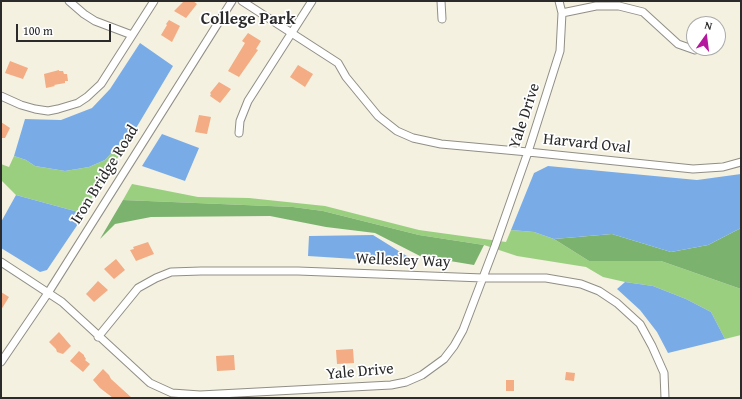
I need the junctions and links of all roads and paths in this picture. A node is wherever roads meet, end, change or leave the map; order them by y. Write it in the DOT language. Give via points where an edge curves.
graph roads {
  1 [pos="69,1"];
  2 [pos="154,1"];
  3 [pos="232,1"];
  4 [pos="242,1"];
  5 [pos="312,1"];
  6 [pos="441,1"];
  7 [pos="559,1"];
  8 [pos="562,13"];
  9 [pos="442,19"];
  10 [pos="291,33"];
  11 [pos="132,35"];
  12 [pos="686,47"];
  13 [pos="1,96"];
  14 [pos="238,133"];
  15 [pos="528,152"];
  16 [pos="741,162"];
  17 [pos="1,262"];
  18 [pos="483,278"];
  19 [pos="48,292"];
  20 [pos="98,337"];
  21 [pos="1,362"];
  22 [pos="665,398"];
  1 -- 11 [label="street" via="89,18"];
  2 -- 11 [label="street"];
  3 -- 19 [label="street, Iron Bridge Road"];
  4 -- 10 [label="street, Harvard Oval"];
  5 -- 10 [label="street"];
  6 -- 9 [label="street"];
  7 -- 8 [label="street, Yale Drive"];
  8 -- 12 [label="street" via="596,6 619,6 643,12 678,44"];
  8 -- 15 [label="street, Yale Drive" via="560,51"];
  10 -- 14 [label="street" via="248,101"];
  10 -- 15 [label="street, Harvard Oval" via="338,63 346,77 378,116 397,131 441,144"];
  11 -- 13 [label="street" via="101,84 78,103 58,109 35,110"];
  15 -- 16 [label="street, Harvard Oval" via="693,169 724,167"];
  15 -- 18 [label="street, Yale Drive"];
  17 -- 19 [label="street, Yale Drive"];
  18 -- 20 [label="street, Wellesley Way" via="298,271 171,272 138,288"];
  18 -- 20 [label="street, Yale Drive" via="463,330 444,359 422,376 391,385 200,395 172,393 150,383"];
  18 -- 22 [label="street, Wellesley Way" via="546,278 581,284 599,291 640,324 664,373"];
  19 -- 20 [label="street, Yale Drive"];
  19 -- 21 [label="street, Iron Bridge Road"];
}
